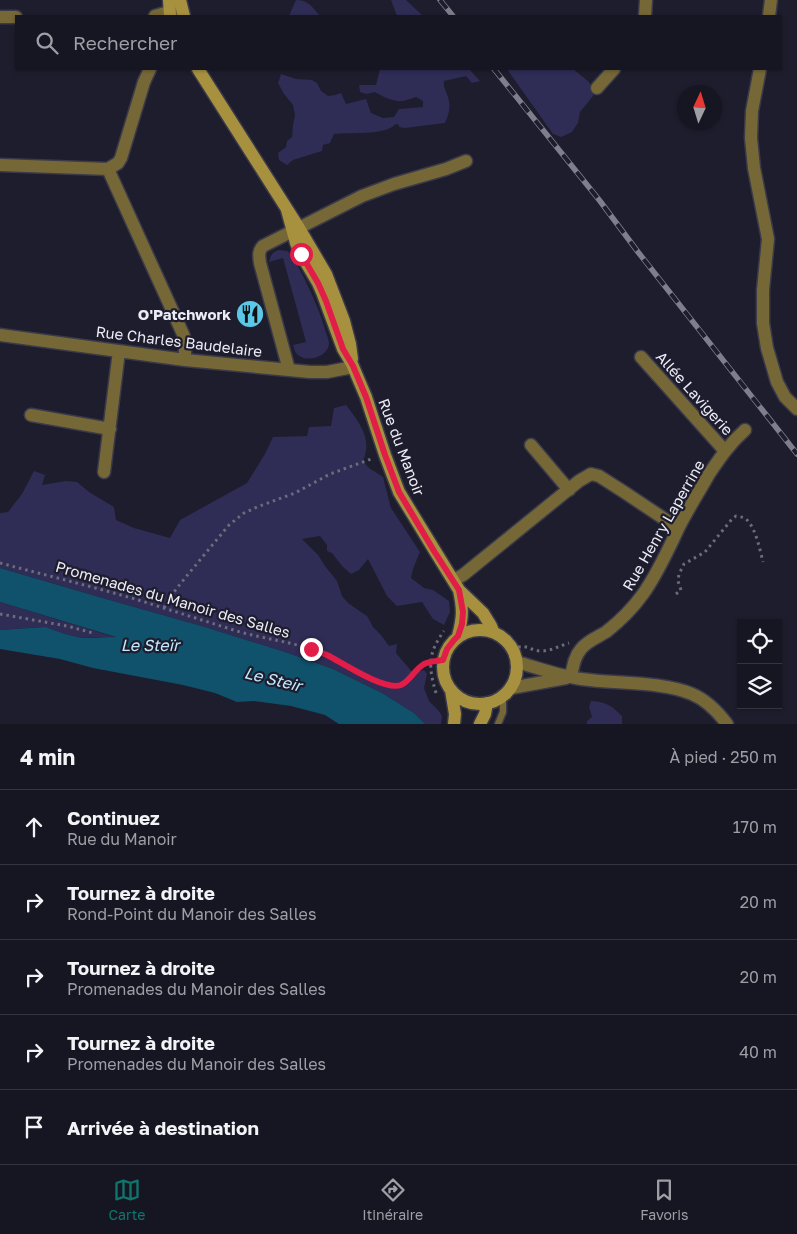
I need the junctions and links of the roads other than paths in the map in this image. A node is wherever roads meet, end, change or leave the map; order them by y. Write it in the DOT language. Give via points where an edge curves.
graph roads {
  1 [pos="646,0"];
  2 [pos="767,0"];
  3 [pos="182,8"];
  4 [pos="169,9"];
  5 [pos="157,15"];
  6 [pos="645,15"];
  7 [pos="769,15"];
  8 [pos="0,17"];
  9 [pos="15,18"];
  10 [pos="150,70"];
  11 [pos="199,70"];
  12 [pos="613,70"];
  13 [pos="760,70"];
  14 [pos="597,88"];
  15 [pos="466,161"];
  16 [pos="0,165"];
  17 [pos="108,169"];
  18 [pos="296,230"];
  19 [pos="0,335"];
  20 [pos="119,351"];
  21 [pos="641,357"];
  22 [pos="185,360"];
  23 [pos="353,365"];
  24 [pos="289,370"];
  25 [pos="797,409"];
  26 [pos="32,415"];
  27 [pos="110,429"];
  28 [pos="745,430"];
  29 [pos="531,446"];
  30 [pos="724,451"];
  31 [pos="104,472"];
  32 [pos="569,490"];
  33 [pos="678,528"];
  34 [pos="457,585"];
  35 [pos="493,632"];
  36 [pos="458,636"];
  37 [pos="517,662"];
  38 [pos="571,677"];
  39 [pos="451,690"];
  40 [pos="507,692"];
  41 [pos="487,703"];
  42 [pos="454,724"];
  43 [pos="480,724"];
  44 [pos="498,724"];
  45 [pos="727,724"];
  1 -- 6 [label="street"];
  2 -- 7 [label="street"];
  3 -- 4 [label="street"];
  4 -- 5 [label="street"];
  8 -- 9 [label="street"];
  10 -- 17 [label="street" via="121,158"];
  11 -- 18 [label="street, Rue du Manoir" via="287,210"];
  12 -- 14 [label="street"];
  13 -- 25 [label="street" via="750,138 768,239 763,323 776,382"];
  15 -- 18 [label="street" via="377,190"];
  16 -- 17 [label="street"];
  17 -- 22 [label="street" via="183,334"];
  18 -- 23 [label="street, Rue du Manoir" via="326,274 350,344"];
  18 -- 24 [label="street" via="263,246 259,254"];
  19 -- 20 [label="street, Rue Charles Baudelaire"];
  20 -- 22 [label="street, Rue Charles Baudelaire"];
  20 -- 27 [label="street"];
  21 -- 30 [label="street, Allée Lavigerie"];
  22 -- 24 [label="street, Rue Charles Baudelaire"];
  23 -- 24 [label="street, Rue Charles Baudelaire" via="318,373"];
  23 -- 34 [label="street, Rue du Manoir" via="403,499"];
  26 -- 27 [label="street"];
  27 -- 31 [label="street"];
  28 -- 30 [label="street, Rue Henry Laperrine"];
  29 -- 32 [label="street"];
  30 -- 33 [label="street, Rue Henry Laperrine"];
  32 -- 33 [label="street" via="584,477 595,475"];
  32 -- 34 [label="street" via="463,575"];
  33 -- 38 [label="street, Rue Henry Laperrine" via="638,601 613,626 584,644 574,661"];
  34 -- 35 [label="street, Rue du Manoir" via="483,613"];
  34 -- 36 [label="street, Rue du Manoir" via="463,612"];
  35 -- 36 [label="street" via="475,629"];
  35 -- 37 [label="street" via="505,638 513,648"];
  36 -- 39 [label="street" via="443,660 444,676"];
  37 -- 38 [label="street"];
  37 -- 40 [label="street" via="517,675"];
  38 -- 40 [label="street"];
  38 -- 45 [label="street" via="678,690 706,703"];
  39 -- 41 [label="street" via="467,702"];
  39 -- 42 [label="street"];
  40 -- 41 [label="street"];
  40 -- 44 [label="lane" via="504,712"];
  41 -- 43 [label="street"];
}
